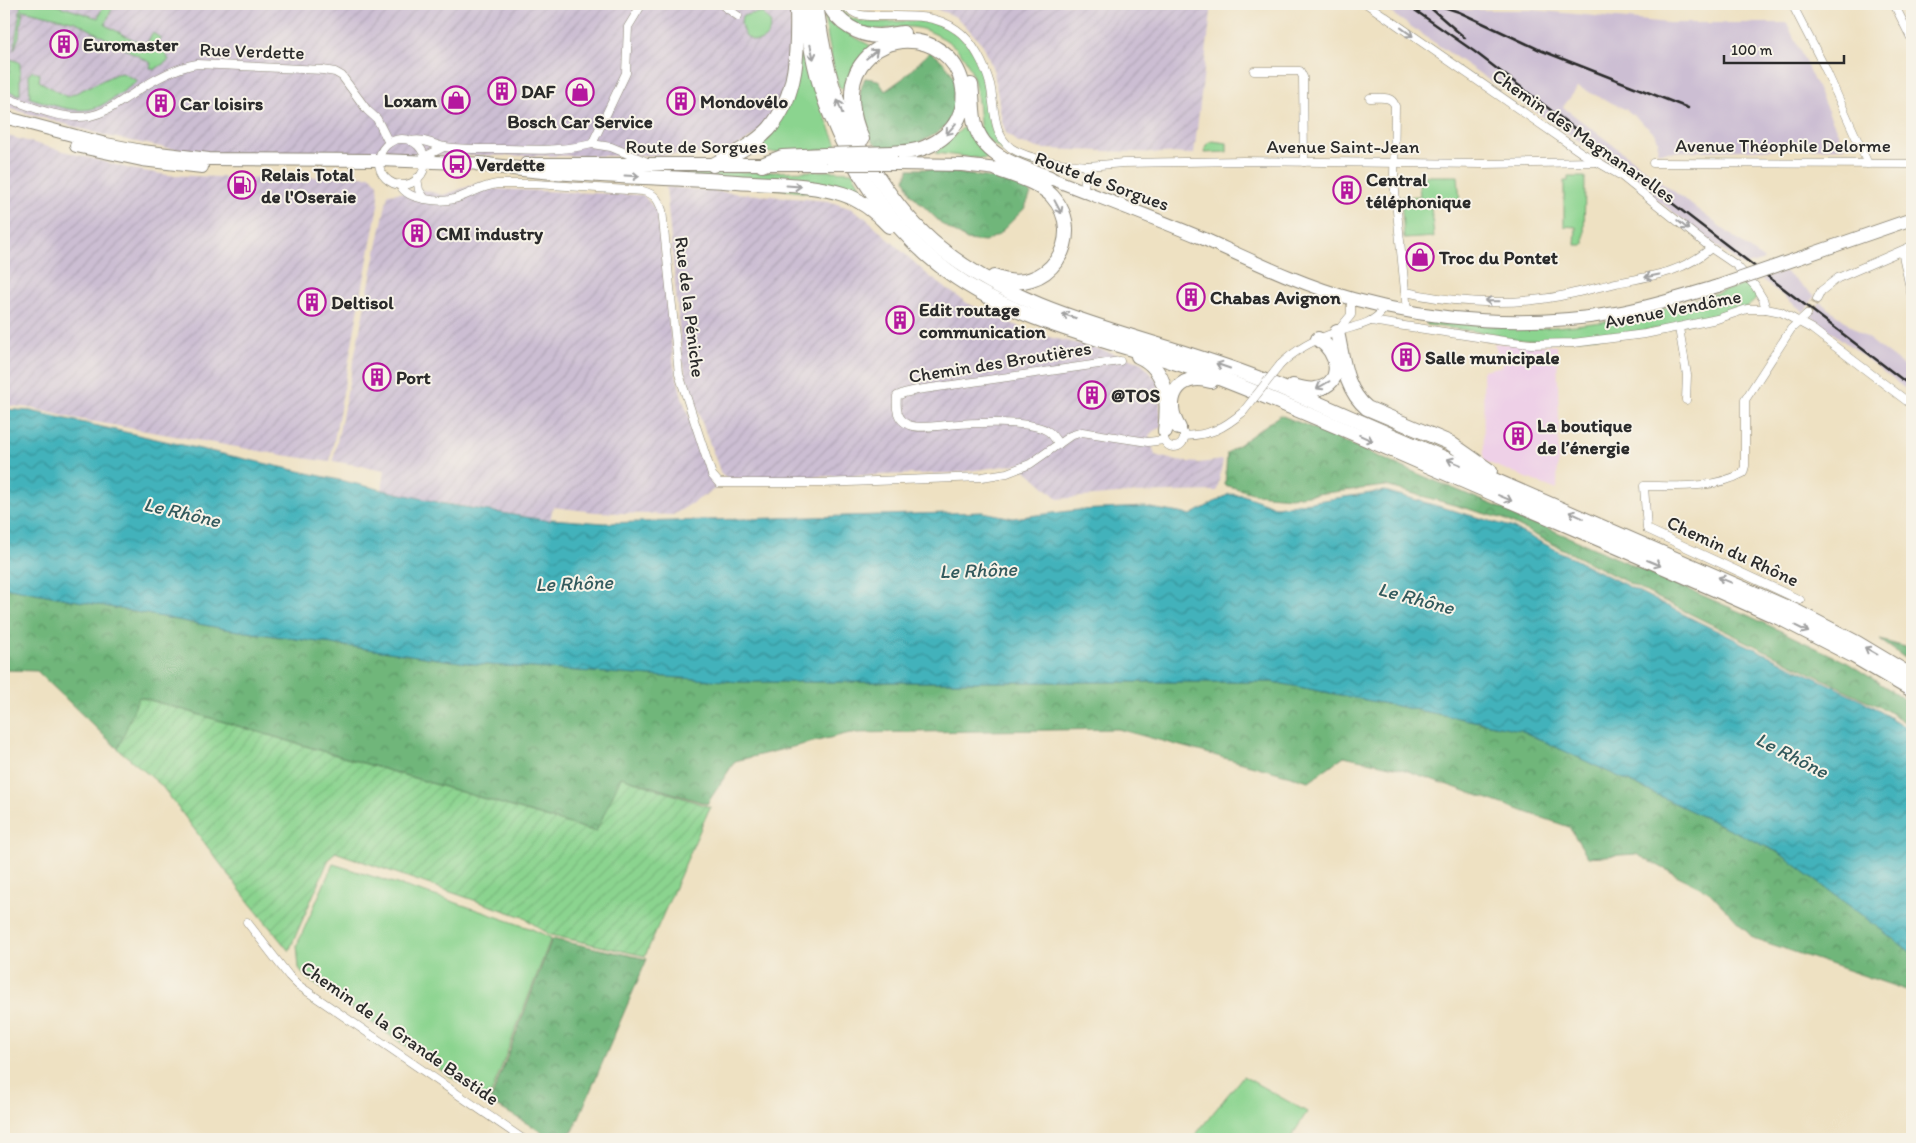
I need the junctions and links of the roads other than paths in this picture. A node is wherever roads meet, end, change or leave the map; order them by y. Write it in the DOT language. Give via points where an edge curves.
graph roads {
  1 [pos="642,4"];
  2 [pos="720,4"];
  3 [pos="797,4"];
  4 [pos="805,4"];
  5 [pos="816,4"];
  6 [pos="829,4"];
  7 [pos="841,4"];
  8 [pos="1367,4"];
  9 [pos="1792,4"];
  10 [pos="1894,4"];
  11 [pos="738,16"];
  12 [pos="1912,40"];
  13 [pos="1254,71"];
  14 [pos="4,97"];
  15 [pos="1370,98"];
  16 [pos="4,117"];
  17 [pos="4,126"];
  18 [pos="411,141"];
  19 [pos="389,143"];
  20 [pos="592,144"];
  21 [pos="444,147"];
  22 [pos="895,159"];
  23 [pos="424,162"];
  24 [pos="1304,162"];
  25 [pos="1596,162"];
  26 [pos="1394,163"];
  27 [pos="1653,163"];
  28 [pos="380,164"];
  29 [pos="479,164"];
  30 [pos="654,164"];
  31 [pos="1868,164"];
  32 [pos="1912,164"];
  33 [pos="714,165"];
  34 [pos="762,165"];
  35 [pos="1088,166"];
  36 [pos="997,169"];
  37 [pos="417,178"];
  38 [pos="1050,178"];
  39 [pos="398,184"];
  40 [pos="1083,191"];
  41 [pos="425,199"];
  42 [pos="892,199"];
  43 [pos="1912,219"];
  44 [pos="1912,246"];
  45 [pos="1711,248"];
  46 [pos="1902,251"];
  47 [pos="968,284"];
  48 [pos="1406,292"];
  49 [pos="1912,297"];
  50 [pos="1351,299"];
  51 [pos="1817,300"];
  52 [pos="1382,306"];
  53 [pos="1766,309"];
  54 [pos="1406,311"];
  55 [pos="1807,314"];
  56 [pos="1350,316"];
  57 [pos="1372,321"];
  58 [pos="1799,322"];
  59 [pos="1363,324"];
  60 [pos="1057,326"];
  61 [pos="1679,328"];
  62 [pos="1336,332"];
  63 [pos="1318,339"];
  64 [pos="1120,361"];
  65 [pos="1257,378"];
  66 [pos="1686,400"];
  67 [pos="1912,405"];
  68 [pos="1333,423"];
  69 [pos="1182,432"];
  70 [pos="1164,435"];
  71 [pos="1059,444"];
  72 [pos="1531,495"];
  73 [pos="1800,600"];
  74 [pos="1912,676"];
  75 [pos="1912,690"];
  76 [pos="247,922"];
  77 [pos="523,1139"];
  1 -- 20 [label="street" via="628,27 626,73"];
  2 -- 11 [label="street"];
  3 -- 33 [label="highway" via="796,59 782,108 768,130"];
  4 -- 47 [label="highway, one-way" via="816,73 828,110 846,148 893,220 935,262"];
  42 -- 5 [label="highway, one-way" via="858,146 840,106 820,34"];
  6 -- 38 [label="highway" via="838,18 858,32 879,36 920,34 946,45 957,55 969,76 974,123 984,144 998,156"];
  7 -- 35 [label="street, Avenue Saint-Jean" via="857,14 933,17 958,30 979,54 990,84 995,119 1003,140 1022,153 1063,165"];
  8 -- 25 [label="street, Chemin des Magnanarelles, one-way"];
  9 -- 31 [label="street"];
  10 -- 12 [label="street"];
  13 -- 24 [label="street" via="1300,71 1304,77"];
  14 -- 19 [label="street, Rue Verdette" via="51,113 90,116 107,111 180,67 197,64 323,70 342,76 377,119"];
  15 -- 26 [label="street" via="1390,98 1396,106"];
  16 -- 28 [label="main road" via="66,135 176,156"];
  17 -- 28 [label="main road" via="102,152 175,165 236,168"];
  18 -- 19 [label="street" via="404,139"];
  18 -- 21 [label="street" via="425,140"];
  18 -- 23 [label="street" via="422,151"];
  19 -- 28 [label="street" via="382,150"];
  20 -- 21 [label="street" via="570,149"];
  20 -- 30 [label="street" via="611,147"];
  21 -- 23 [label="street"];
  22 -- 34 [label="highway, bridge" via="782,157"];
  22 -- 36 [label="main road, Route de Sorgues"];
  42 -- 22 [label="highway, one-way" via="859,131 852,88 859,67 873,52 885,45 913,41 939,51 954,64 960,74 964,100 960,117 943,137"];
  23 -- 28 [label="main road, Route de Sorgues"];
  23 -- 29 [label="main road, Route de Sorgues"];
  23 -- 37 [label="street"];
  24 -- 26 [label="street, Avenue Saint-Jean"];
  24 -- 35 [label="street, Avenue Saint-Jean"];
  25 -- 26 [label="street, Avenue Saint-Jean"];
  25 -- 45 [label="street, Chemin des Magnanarelles, one-way" via="1620,175"];
  26 -- 48 [label="street"];
  27 -- 31 [label="street, Avenue Théophile Delorme"];
  28 -- 39 [label="street" via="389,181"];
  29 -- 30 [label="main road, Route de Sorgues"];
  29 -- 47 [label="highway, one-way" via="523,170 829,190 865,204 939,272 956,283"];
  30 -- 33 [label="main road, Route de Sorgues"];
  31 -- 32 [label="street, Avenue Théophile Delorme"];
  33 -- 34 [label="main road, Route de Sorgues"];
  35 -- 40 [label="street"];
  36 -- 38 [label="main road, Route de Sorgues"];
  36 -- 42 [label="highway, one-way" via="1040,187 1054,198 1066,230 1063,247 1054,265 1040,276 1022,282 1007,282 988,275 930,233 906,208"];
  37 -- 39 [label="street"];
  37 -- 41 [label="street"];
  38 -- 40 [label="main road, Route de Sorgues"];
  39 -- 41 [label="street" via="404,192"];
  40 -- 50 [label="main road, Route de Sorgues" via="1302,282"];
  41 -- 71 [label="street, Rue de la Péniche" via="449,201 497,184 587,186 652,193 662,210 679,374 712,475 719,483 822,484 982,477 1007,473 1030,464"];
  65 -- 42 [label="highway, one-way" via="1065,315 1014,294 974,274 940,248"];
  43 -- 54 [label="main road, Route de Sorgues, bridge" via="1718,286 1616,313 1507,321 1467,320"];
  44 -- 46 [label="street"];
  45 -- 48 [label="street, one-way" via="1700,258 1674,271 1541,300 1469,301"];
  45 -- 53 [label="street, Chemin des Magnanarelles" via="1736,265 1755,286"];
  46 -- 49 [label="street"];
  46 -- 51 [label="street" via="1838,278 1821,292"];
  47 -- 60 [label="highway" via="1000,302"];
  48 -- 54 [label="street"];
  50 -- 52 [label="main road, Route de Sorgues"];
  50 -- 56 [label="street"];
  52 -- 54 [label="main road, Route de Sorgues"];
  52 -- 57 [label="street" via="1382,311"];
  53 -- 58 [label="street, Avenue Vendôme" via="1781,312"];
  53 -- 61 [label="street, Avenue Vendôme" via="1747,309"];
  55 -- 58 [label="street, Chemin du Rhône"];
  56 -- 59 [label="street"];
  56 -- 62 [label="street"];
  57 -- 59 [label="street"];
  57 -- 61 [label="street, Avenue Vendôme" via="1531,344 1612,339"];
  58 -- 67 [label="street, Avenue Vendôme" via="1831,342"];
  58 -- 73 [label="street, Chemin du Rhône" via="1791,329 1745,400 1743,473 1721,482 1644,486 1647,529"];
  59 -- 62 [label="street"];
  60 -- 68 [label="highway" via="1203,372"];
  60 -- 70 [label="highway" via="1065,334 1139,356 1152,364 1166,394 1168,415"];
  61 -- 66 [label="street" via="1687,375"];
  62 -- 63 [label="street"];
  62 -- 72 [label="highway" via="1350,386 1367,408 1450,443 1480,466"];
  63 -- 65 [label="highway, one-way" via="1327,344 1336,359 1335,372 1328,384 1308,390"];
  63 -- 69 [label="street, bridge" via="1300,348 1280,365 1243,412 1230,423 1201,436"];
  64 -- 71 [label="street, Chemin des Broutières" via="904,392 897,396 898,417 910,425 984,422 1036,427 1049,432"];
  72 -- 65 [label="highway, one-way"];
  68 -- 69 [label="highway" via="1209,380 1196,379 1180,385 1172,399 1172,414"];
  68 -- 75 [label="highway, one-way" via="1782,619"];
  69 -- 70 [label="street" via="1172,426"];
  69 -- 70 [label="street" via="1182,443 1175,447 1168,446"];
  70 -- 71 [label="street" via="1148,442 1082,432"];
  74 -- 72 [label="highway, one-way" via="1797,612"];
  76 -- 77 [label="street, Chemin de la Grande Bastide" via="298,985"];
}
